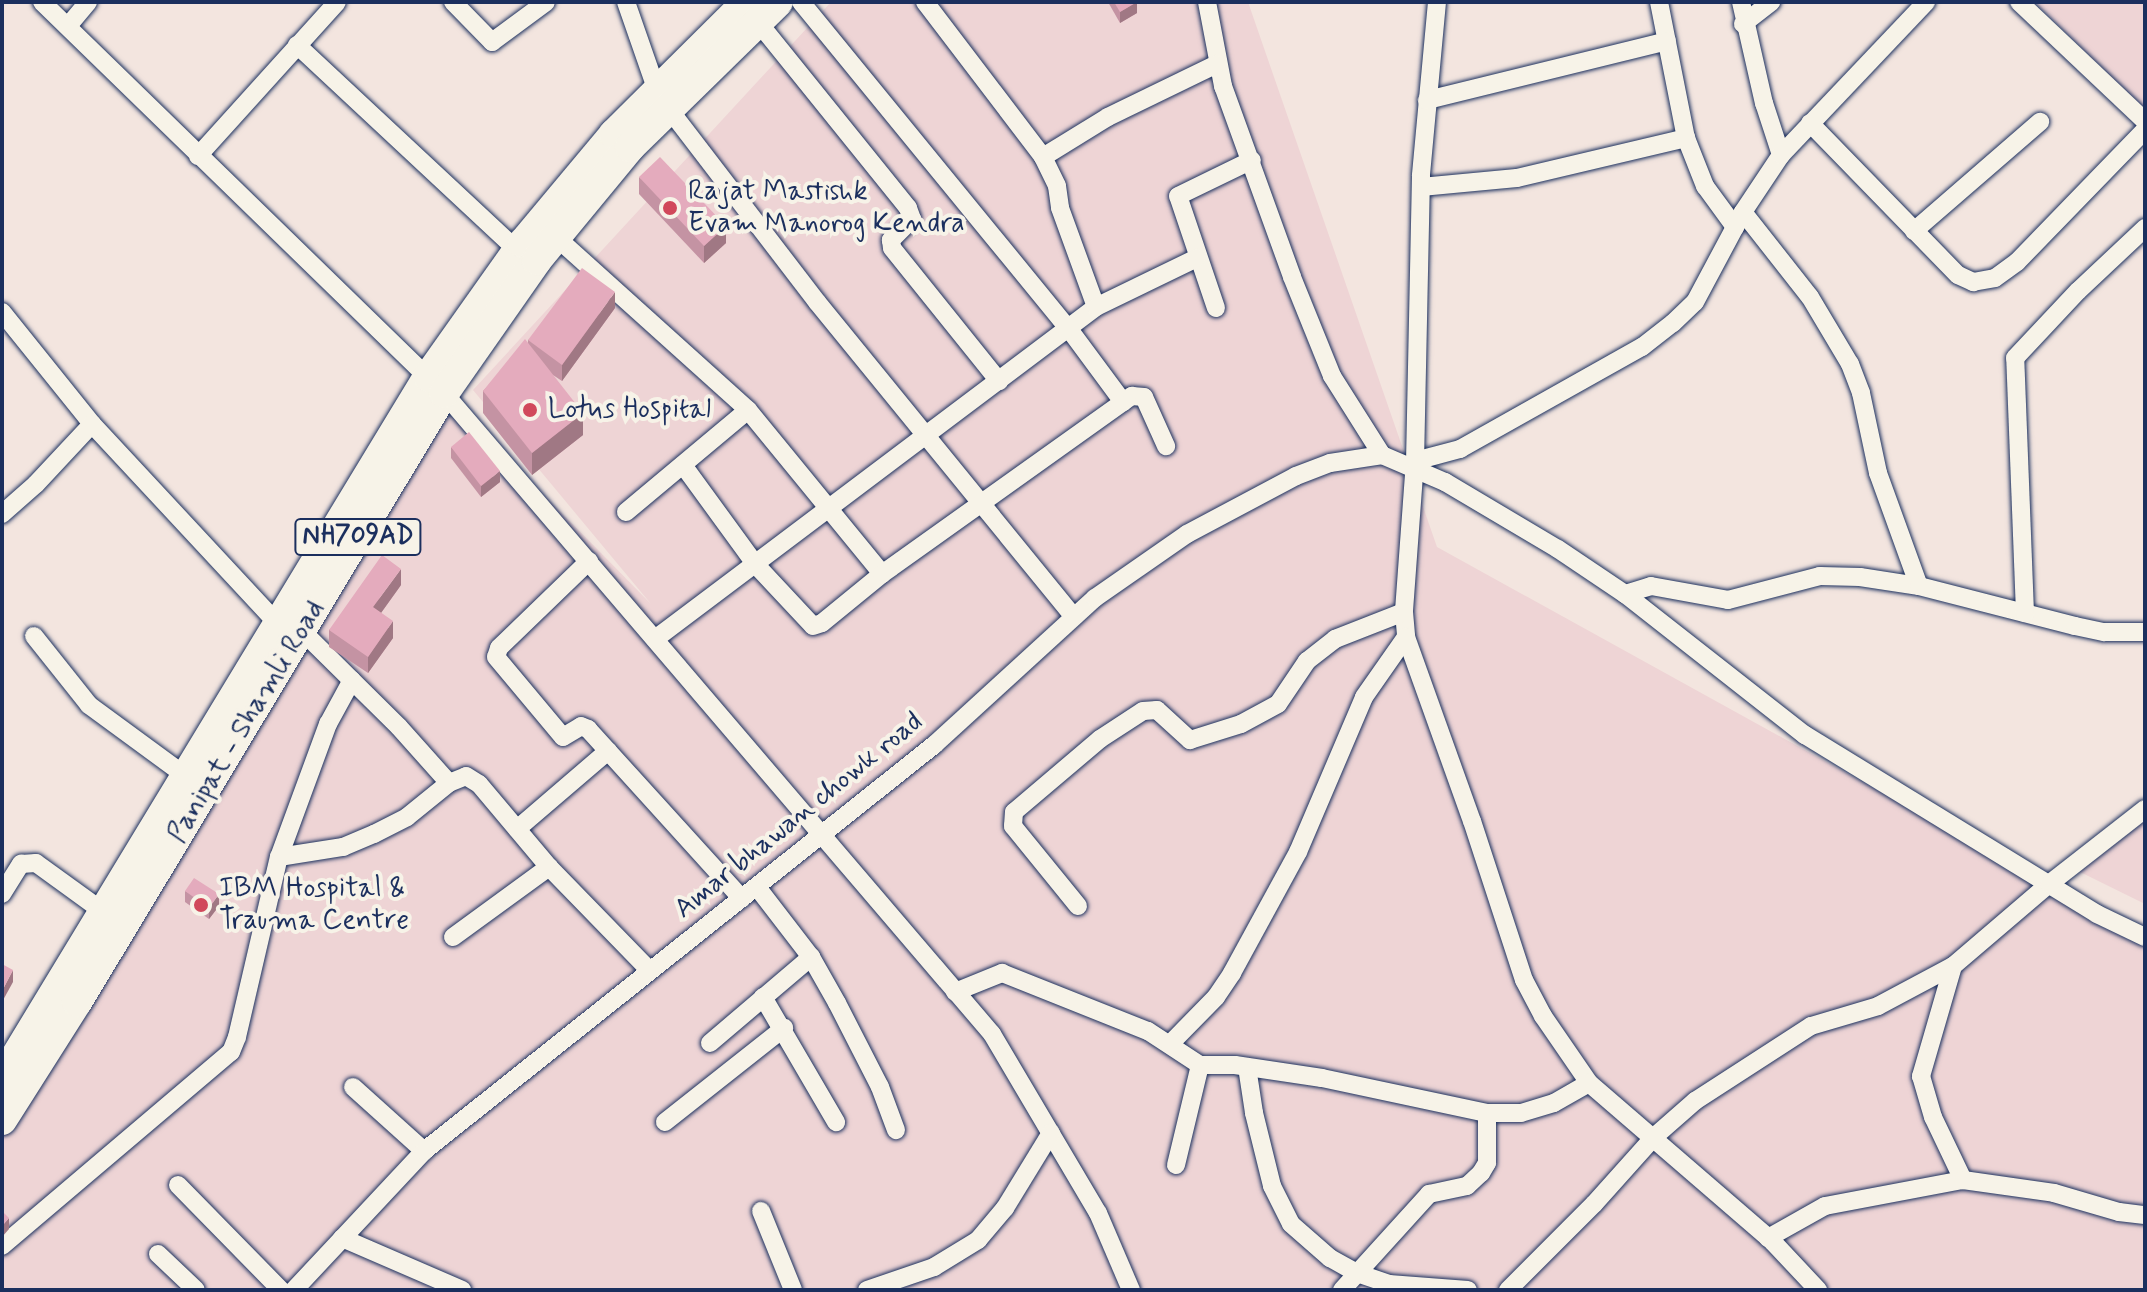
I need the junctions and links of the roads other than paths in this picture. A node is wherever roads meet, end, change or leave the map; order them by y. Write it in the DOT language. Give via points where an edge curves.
graph roads {
  1 [pos="42,2"];
  2 [pos="88,2"];
  3 [pos="337,2"];
  4 [pos="453,2"];
  5 [pos="546,2"];
  6 [pos="626,2"];
  7 [pos="801,2"];
  8 [pos="925,2"];
  9 [pos="1207,2"];
  10 [pos="1437,2"];
  11 [pos="1659,2"];
  12 [pos="1741,2"];
  13 [pos="1771,2"];
  14 [pos="1926,2"];
  15 [pos="2019,2"];
  16 [pos="745,15"];
  17 [pos="1743,24"];
  18 [pos="68,26"];
  19 [pos="1667,41"];
  20 [pos="297,45"];
  21 [pos="1217,64"];
  22 [pos="663,100"];
  23 [pos="1427,100"];
  24 [pos="2145,121"];
  25 [pos="2040,122"];
  26 [pos="1810,123"];
  27 [pos="2145,130"];
  28 [pos="1686,138"];
  29 [pos="1781,155"];
  30 [pos="198,156"];
  31 [pos="1043,157"];
  32 [pos="1252,160"];
  33 [pos="1421,187"];
  34 [pos="1739,220"];
  35 [pos="2145,228"];
  36 [pos="1914,231"];
  37 [pos="556,237"];
  38 [pos="517,250"];
  39 [pos="1197,258"];
  40 [pos="1096,307"];
  41 [pos="1216,308"];
  42 [pos="2,312"];
  43 [pos="1069,329"];
  44 [pos="9,338"];
  45 [pos="999,381"];
  46 [pos="436,385"];
  47 [pos="1123,402"];
  48 [pos="748,410"];
  49 [pos="92,424"];
  50 [pos="929,436"];
  51 [pos="1166,446"];
  52 [pos="1382,455"];
  53 [pos="1414,463"];
  54 [pos="683,465"];
  55 [pos="983,505"];
  56 [pos="830,510"];
  57 [pos="626,512"];
  58 [pos="2,514"];
  59 [pos="589,561"];
  60 [pos="756,565"];
  61 [pos="882,574"];
  62 [pos="1919,586"];
  63 [pos="1625,594"];
  64 [pos="1404,612"];
  65 [pos="2025,613"];
  66 [pos="1073,616"];
  67 [pos="290,628"];
  68 [pos="2145,632"];
  69 [pos="34,636"];
  70 [pos="1406,637"];
  71 [pos="655,639"];
  72 [pos="352,680"];
  73 [pos="608,751"];
  74 [pos="187,777"];
  75 [pos="449,783"];
  76 [pos="2145,809"];
  77 [pos="517,829"];
  78 [pos="820,833"];
  79 [pos="279,857"];
  80 [pos="549,867"];
  81 [pos="2049,884"];
  82 [pos="757,887"];
  83 [pos="2,894"];
  84 [pos="742,899"];
  85 [pos="1078,906"];
  86 [pos="105,913"];
  87 [pos="453,937"];
  88 [pos="2145,937"];
  89 [pos="811,957"];
  90 [pos="1953,966"];
  91 [pos="649,970"];
  92 [pos="955,992"];
  93 [pos="763,997"];
  94 [pos="784,1028"];
  95 [pos="710,1043"];
  96 [pos="1170,1044"];
  97 [pos="1200,1065"];
  98 [pos="1247,1067"];
  99 [pos="2,1079"];
  100 [pos="1589,1083"];
  101 [pos="353,1087"];
  102 [pos="1487,1113"];
  103 [pos="2,1120"];
  104 [pos="665,1122"];
  105 [pos="836,1122"];
  106 [pos="896,1130"];
  107 [pos="1051,1133"];
  108 [pos="1654,1137"];
  109 [pos="424,1151"];
  110 [pos="1176,1165"];
  111 [pos="1963,1180"];
  112 [pos="178,1185"];
  113 [pos="761,1211"];
  114 [pos="2145,1215"];
  115 [pos="342,1238"];
  116 [pos="1768,1238"];
  117 [pos="2,1246"];
  118 [pos="158,1254"];
  119 [pos="1357,1273"];
  120 [pos="196,1290"];
  121 [pos="281,1290"];
  122 [pos="294,1290"];
  123 [pos="462,1290"];
  124 [pos="793,1290"];
  125 [pos="867,1290"];
  126 [pos="1131,1290"];
  127 [pos="1342,1290"];
  128 [pos="1468,1290"];
  129 [pos="1508,1290"];
  130 [pos="1818,1290"];
  1 -- 18 [label="street"];
  2 -- 18 [label="street"];
  3 -- 20 [label="street"];
  4 -- 5 [label="street" via="492,42"];
  6 -- 22 [label="street"];
  7 -- 43 [label="street"];
  8 -- 31 [label="street"];
  9 -- 21 [label="street"];
  10 -- 23 [label="street"];
  11 -- 19 [label="street"];
  12 -- 17 [label="street"];
  13 -- 17 [label="street"];
  14 -- 26 [label="street"];
  15 -- 24 [label="street"];
  16 -- 22 [label="highway, Panipat - Shamli Road / NH709AD"];
  16 -- 45 [label="street" via="908,208 912,219 891,240 892,248"];
  17 -- 29 [label="street"];
  18 -- 30 [label="street"];
  19 -- 23 [label="street"];
  19 -- 28 [label="street"];
  20 -- 30 [label="street"];
  20 -- 38 [label="street"];
  21 -- 31 [label="street" via="1108,117"];
  21 -- 32 [label="street"];
  22 -- 37 [label="highway, Panipat - Shamli Road / NH709AD"];
  22 -- 38 [label="highway, Panipat - Shamli Road / NH709AD" via="614,134"];
  22 -- 50 [label="street" via="817,302"];
  23 -- 33 [label="street"];
  25 -- 36 [label="street"];
  26 -- 29 [label="street"];
  26 -- 36 [label="street"];
  27 -- 36 [label="street" via="2017,262 1995,278 1966,280"];
  28 -- 33 [label="street" via="1530,176"];
  28 -- 34 [label="street" via="1705,186"];
  29 -- 34 [label="street"];
  30 -- 46 [label="street"];
  31 -- 40 [label="street"];
  32 -- 39 [label="street" via="1179,194"];
  32 -- 52 [label="street" via="1332,376"];
  33 -- 53 [label="street"];
  34 -- 53 [label="street" via="1695,302 1642,347 1452,453"];
  34 -- 62 [label="street" via="1810,297 1850,364 1878,473"];
  35 -- 65 [label="street" via="2015,358"];
  37 -- 46 [label="highway, Panipat - Shamli Road / NH709AD"];
  37 -- 48 [label="street"];
  38 -- 46 [label="highway, Panipat - Shamli Road / NH709AD"];
  39 -- 40 [label="street"];
  39 -- 41 [label="street"];
  40 -- 43 [label="street"];
  42 -- 44 [label="street"];
  43 -- 45 [label="street"];
  43 -- 47 [label="street"];
  44 -- 49 [label="street"];
  45 -- 50 [label="street"];
  46 -- 59 [label="street"];
  46 -- 67 [label="highway, Panipat - Shamli Road / NH709AD"];
  47 -- 51 [label="street" via="1135,394 1144,397"];
  47 -- 55 [label="street"];
  48 -- 54 [label="street"];
  48 -- 56 [label="street"];
  49 -- 58 [label="street"];
  49 -- 67 [label="street"];
  50 -- 55 [label="street"];
  50 -- 56 [label="street"];
  52 -- 53 [label="street"];
  52 -- 66 [label="street, Amar bhawan chowk road" via="1330,463 1296,476 1187,534"];
  53 -- 63 [label="street"];
  53 -- 64 [label="street"];
  54 -- 57 [label="street"];
  54 -- 60 [label="street"];
  55 -- 61 [label="street"];
  55 -- 66 [label="street"];
  56 -- 60 [label="street"];
  56 -- 61 [label="street"];
  59 -- 71 [label="street"];
  59 -- 73 [label="street" via="499,648 496,657 561,735 586,727"];
  60 -- 61 [label="street" via="813,626"];
  60 -- 71 [label="street"];
  62 -- 63 [label="street" via="1820,576 1728,600 1662,586 1642,586"];
  62 -- 65 [label="street"];
  63 -- 81 [label="street" via="1805,735"];
  64 -- 70 [label="street"];
  64 -- 85 [label="street" via="1335,639 1307,661 1278,704 1241,724 1190,740 1157,710 1143,711 1100,739 1014,812 1013,826"];
  65 -- 68 [label="street" via="2104,632"];
  66 -- 78 [label="street, Amar bhawan chowk road" via="967,718"];
  67 -- 72 [label="street"];
  67 -- 74 [label="highway, Panipat - Shamli Road / NH709AD"];
  67 -- 103 [label="highway, Panipat - Shamli Road / NH709AD"];
  69 -- 74 [label="street" via="89,705"];
  70 -- 96 [label="street" via="1364,697 1298,852 1232,973"];
  70 -- 100 [label="street" via="1524,980"];
  71 -- 78 [label="street"];
  72 -- 75 [label="street"];
  72 -- 79 [label="street" via="328,724"];
  73 -- 77 [label="street"];
  73 -- 84 [label="street"];
  74 -- 86 [label="highway, Panipat - Shamli Road / NH709AD"];
  75 -- 77 [label="street" via="461,776 471,778"];
  75 -- 79 [label="street" via="407,817 374,834 343,847"];
  76 -- 81 [label="street"];
  77 -- 80 [label="street"];
  78 -- 82 [label="street, Amar bhawan chowk road"];
  78 -- 92 [label="street"];
  79 -- 117 [label="street" via="231,1052"];
  80 -- 87 [label="street"];
  80 -- 91 [label="street"];
  81 -- 88 [label="street"];
  81 -- 90 [label="street"];
  82 -- 84 [label="street, Amar bhawan chowk road"];
  82 -- 89 [label="street"];
  83 -- 86 [label="street" via="21,864 36,863"];
  84 -- 91 [label="street, Amar bhawan chowk road"];
  86 -- 99 [label="highway, Panipat - Shamli Road / NH709AD"];
  89 -- 93 [label="street"];
  89 -- 106 [label="street" via="880,1087"];
  90 -- 108 [label="street" via="1878,1006 1811,1026 1695,1101"];
  90 -- 111 [label="street" via="1921,1076 1933,1117"];
  91 -- 109 [label="street, Amar bhawan chowk road"];
  92 -- 96 [label="street" via="1002,973"];
  92 -- 107 [label="street" via="992,1034"];
  93 -- 94 [label="street"];
  93 -- 95 [label="street"];
  94 -- 104 [label="street"];
  94 -- 105 [label="street"];
  96 -- 97 [label="street"];
  97 -- 98 [label="street"];
  97 -- 110 [label="street"];
  98 -- 102 [label="street"];
  98 -- 119 [label="street" via="1272,1186 1291,1224 1330,1258"];
  100 -- 102 [label="street" via="1543,1107"];
  100 -- 108 [label="street"];
  101 -- 109 [label="street"];
  102 -- 119 [label="street" via="1487,1163 1481,1173 1467,1186 1429,1194"];
  107 -- 125 [label="street" via="1005,1208 978,1240 934,1267"];
  107 -- 126 [label="street" via="1098,1213"];
  108 -- 116 [label="street"];
  108 -- 129 [label="street"];
  109 -- 115 [label="street, Amar bhawan chowk road"];
  111 -- 114 [label="street" via="2054,1193"];
  111 -- 116 [label="street" via="1825,1206"];
  112 -- 121 [label="street"];
  113 -- 124 [label="street"];
  115 -- 122 [label="street, Amar bhawan chowk road"];
  115 -- 123 [label="street"];
  116 -- 130 [label="street"];
  118 -- 120 [label="street"];
  119 -- 127 [label="street"];
  119 -- 128 [label="street" via="1389,1284"];
}
